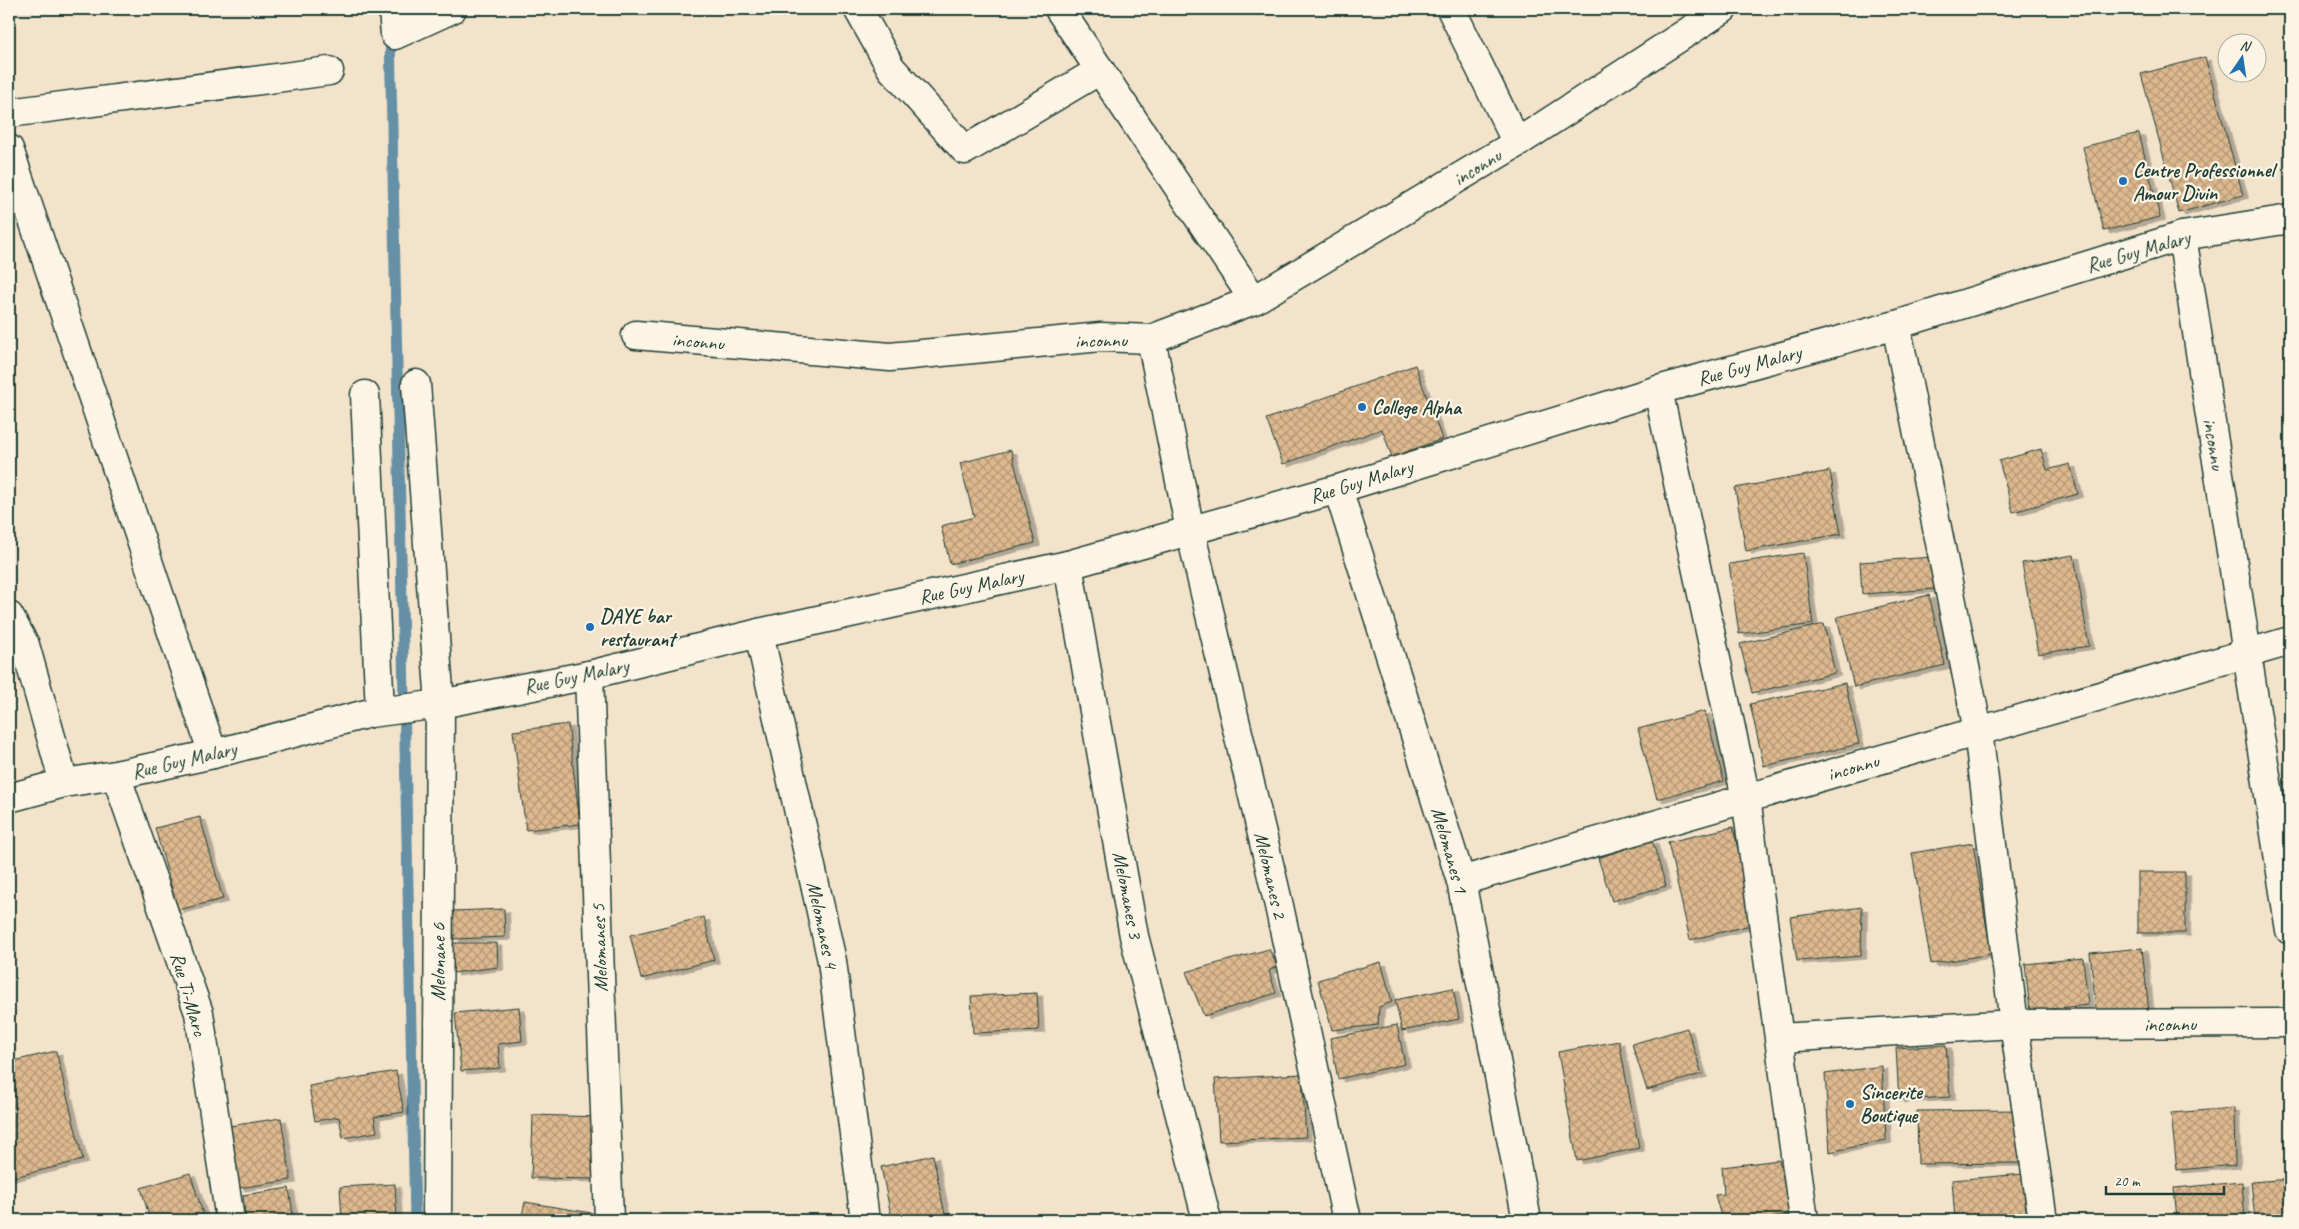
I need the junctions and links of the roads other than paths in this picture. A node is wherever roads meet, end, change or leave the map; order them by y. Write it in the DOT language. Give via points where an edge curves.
graph roads {
  1 [pos="393,9"];
  2 [pos="452,9"];
  3 [pos="858,9"];
  4 [pos="1060,9"];
  5 [pos="1450,9"];
  6 [pos="1723,9"];
  7 [pos="1100,70"];
  8 [pos="329,71"];
  9 [pos="9,113"];
  10 [pos="1517,143"];
  11 [pos="9,150"];
  12 [pos="2290,219"];
  13 [pos="2182,236"];
  14 [pos="1254,300"];
  15 [pos="1896,325"];
  16 [pos="636,336"];
  17 [pos="1151,340"];
  18 [pos="416,384"];
  19 [pos="1658,390"];
  20 [pos="365,395"];
  21 [pos="1338,489"];
  22 [pos="1190,530"];
  23 [pos="1068,565"];
  24 [pos="9,616"];
  25 [pos="759,633"];
  26 [pos="2290,641"];
  27 [pos="2246,652"];
  28 [pos="589,675"];
  29 [pos="431,705"];
  30 [pos="384,711"];
  31 [pos="1978,731"];
  32 [pos="213,754"];
  33 [pos="116,775"];
  34 [pos="64,783"];
  35 [pos="9,798"];
  36 [pos="1746,798"];
  37 [pos="1461,881"];
  38 [pos="2290,930"];
  39 [pos="2014,1024"];
  40 [pos="2290,1024"];
  41 [pos="1780,1038"];
  42 [pos="230,1220"];
  43 [pos="437,1220"];
  44 [pos="609,1220"];
  45 [pos="865,1220"];
  46 [pos="1207,1220"];
  47 [pos="1347,1220"];
  48 [pos="1527,1220"];
  49 [pos="1804,1220"];
  50 [pos="2043,1220"];
  1 -- 2 [label="street" via="395,35"];
  3 -- 7 [label="street" via="891,68 965,150"];
  4 -- 7 [label="street"];
  5 -- 10 [label="street, inconnu"];
  6 -- 10 [label="street, inconnu"];
  7 -- 14 [label="street"];
  8 -- 9 [label="street"];
  10 -- 14 [label="street, inconnu"];
  11 -- 32 [label="street"];
  12 -- 13 [label="street, Rue Guy Malary"];
  13 -- 15 [label="street, Rue Guy Malary"];
  13 -- 27 [label="street, inconnu"];
  14 -- 17 [label="street, inconnu"];
  15 -- 19 [label="street, Rue Guy Malary"];
  15 -- 31 [label="street"];
  16 -- 17 [label="street, inconnu" via="890,357 1101,337"];
  17 -- 22 [label="street, Melomanes 2"];
  18 -- 29 [label="street, Melonane 6"];
  19 -- 21 [label="street, Rue Guy Malary"];
  19 -- 36 [label="street"];
  20 -- 30 [label="street"];
  21 -- 22 [label="street, Rue Guy Malary"];
  21 -- 37 [label="street, Melomanes 1"];
  22 -- 23 [label="street, Rue Guy Malary"];
  22 -- 47 [label="street, Melomanes 2" via="1279,906"];
  23 -- 25 [label="street, Rue Guy Malary"];
  23 -- 46 [label="street, Melomanes 3" via="1134,936"];
  24 -- 34 [label="street" via="26,645"];
  25 -- 28 [label="street, Rue Guy Malary"];
  25 -- 45 [label="street, Melomanes 4" via="832,961"];
  26 -- 27 [label="street, inconnu"];
  27 -- 31 [label="street, inconnu"];
  27 -- 38 [label="street, inconnu"];
  28 -- 29 [label="street, Rue Guy Malary"];
  28 -- 44 [label="street, Melomanes 5"];
  29 -- 30 [label="street, Rue Guy Malary"];
  29 -- 43 [label="street, Melonane 6"];
  30 -- 32 [label="street, Rue Guy Malary"];
  31 -- 36 [label="street, inconnu"];
  31 -- 39 [label="street"];
  32 -- 33 [label="street, Rue Guy Malary"];
  33 -- 34 [label="street, Rue Guy Malary"];
  33 -- 42 [label="street, Rue Ti-Marc" via="199,1013"];
  34 -- 35 [label="street, Rue Guy Malary"];
  36 -- 37 [label="street, inconnu"];
  36 -- 41 [label="street"];
  37 -- 48 [label="street, Melomanes 1"];
  39 -- 40 [label="street, inconnu"];
  39 -- 41 [label="street, inconnu"];
  39 -- 50 [label="street"];
  41 -- 49 [label="street"];
}
